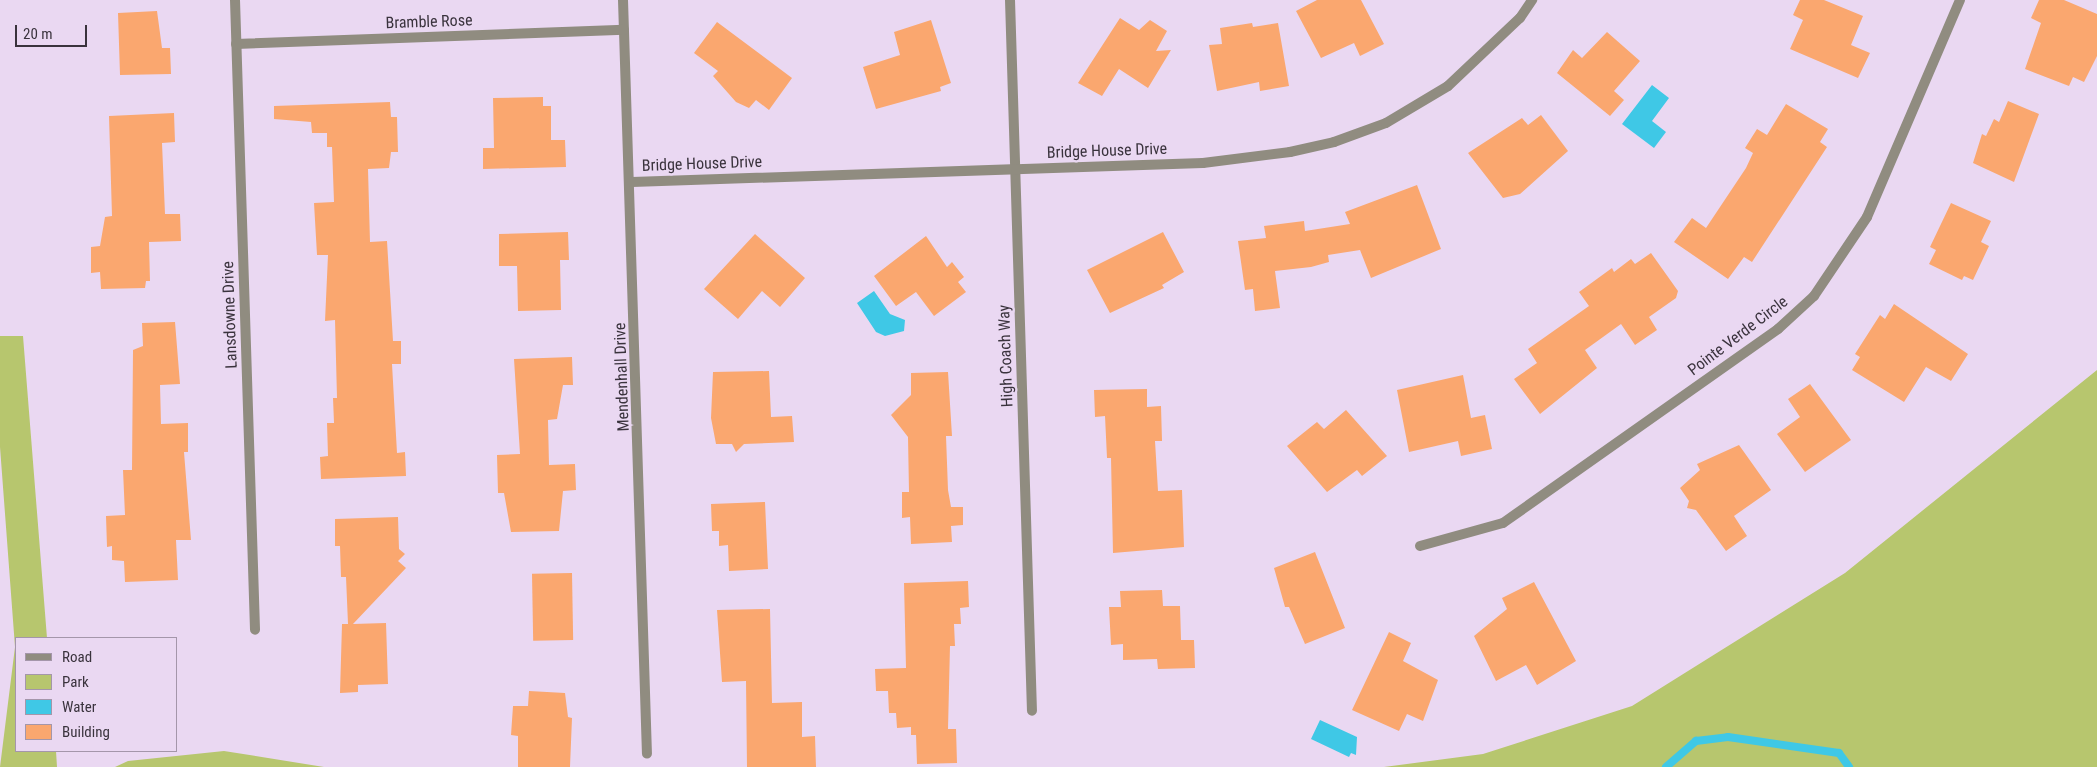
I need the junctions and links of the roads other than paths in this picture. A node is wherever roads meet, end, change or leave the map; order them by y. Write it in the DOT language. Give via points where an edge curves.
graph roads {
  1 [pos="235,0"];
  2 [pos="623,0"];
  3 [pos="1010,0"];
  4 [pos="1532,0"];
  5 [pos="1960,0"];
  6 [pos="624,30"];
  7 [pos="236,44"];
  8 [pos="1016,169"];
  9 [pos="632,182"];
  10 [pos="1420,546"];
  11 [pos="255,630"];
  12 [pos="1032,711"];
  13 [pos="647,754"];
  1 -- 7 [label="street, Lansdowne Drive"];
  2 -- 6 [label="street, Mendenhall Drive"];
  3 -- 8 [label="street, High Coach Way"];
  4 -- 8 [label="street, Bridge House Drive" via="1520,18 1448,86 1386,122 1334,142 1203,163"];
  5 -- 10 [label="street, Pointe Verde Circle" via="1867,217 1814,296 1778,329 1503,523"];
  6 -- 7 [label="street, Bramble Rose"];
  6 -- 9 [label="street, Mendenhall Drive"];
  7 -- 11 [label="street, Lansdowne Drive"];
  8 -- 9 [label="street, Bridge House Drive"];
  8 -- 12 [label="street, High Coach Way"];
  9 -- 13 [label="street, Mendenhall Drive"];
}
